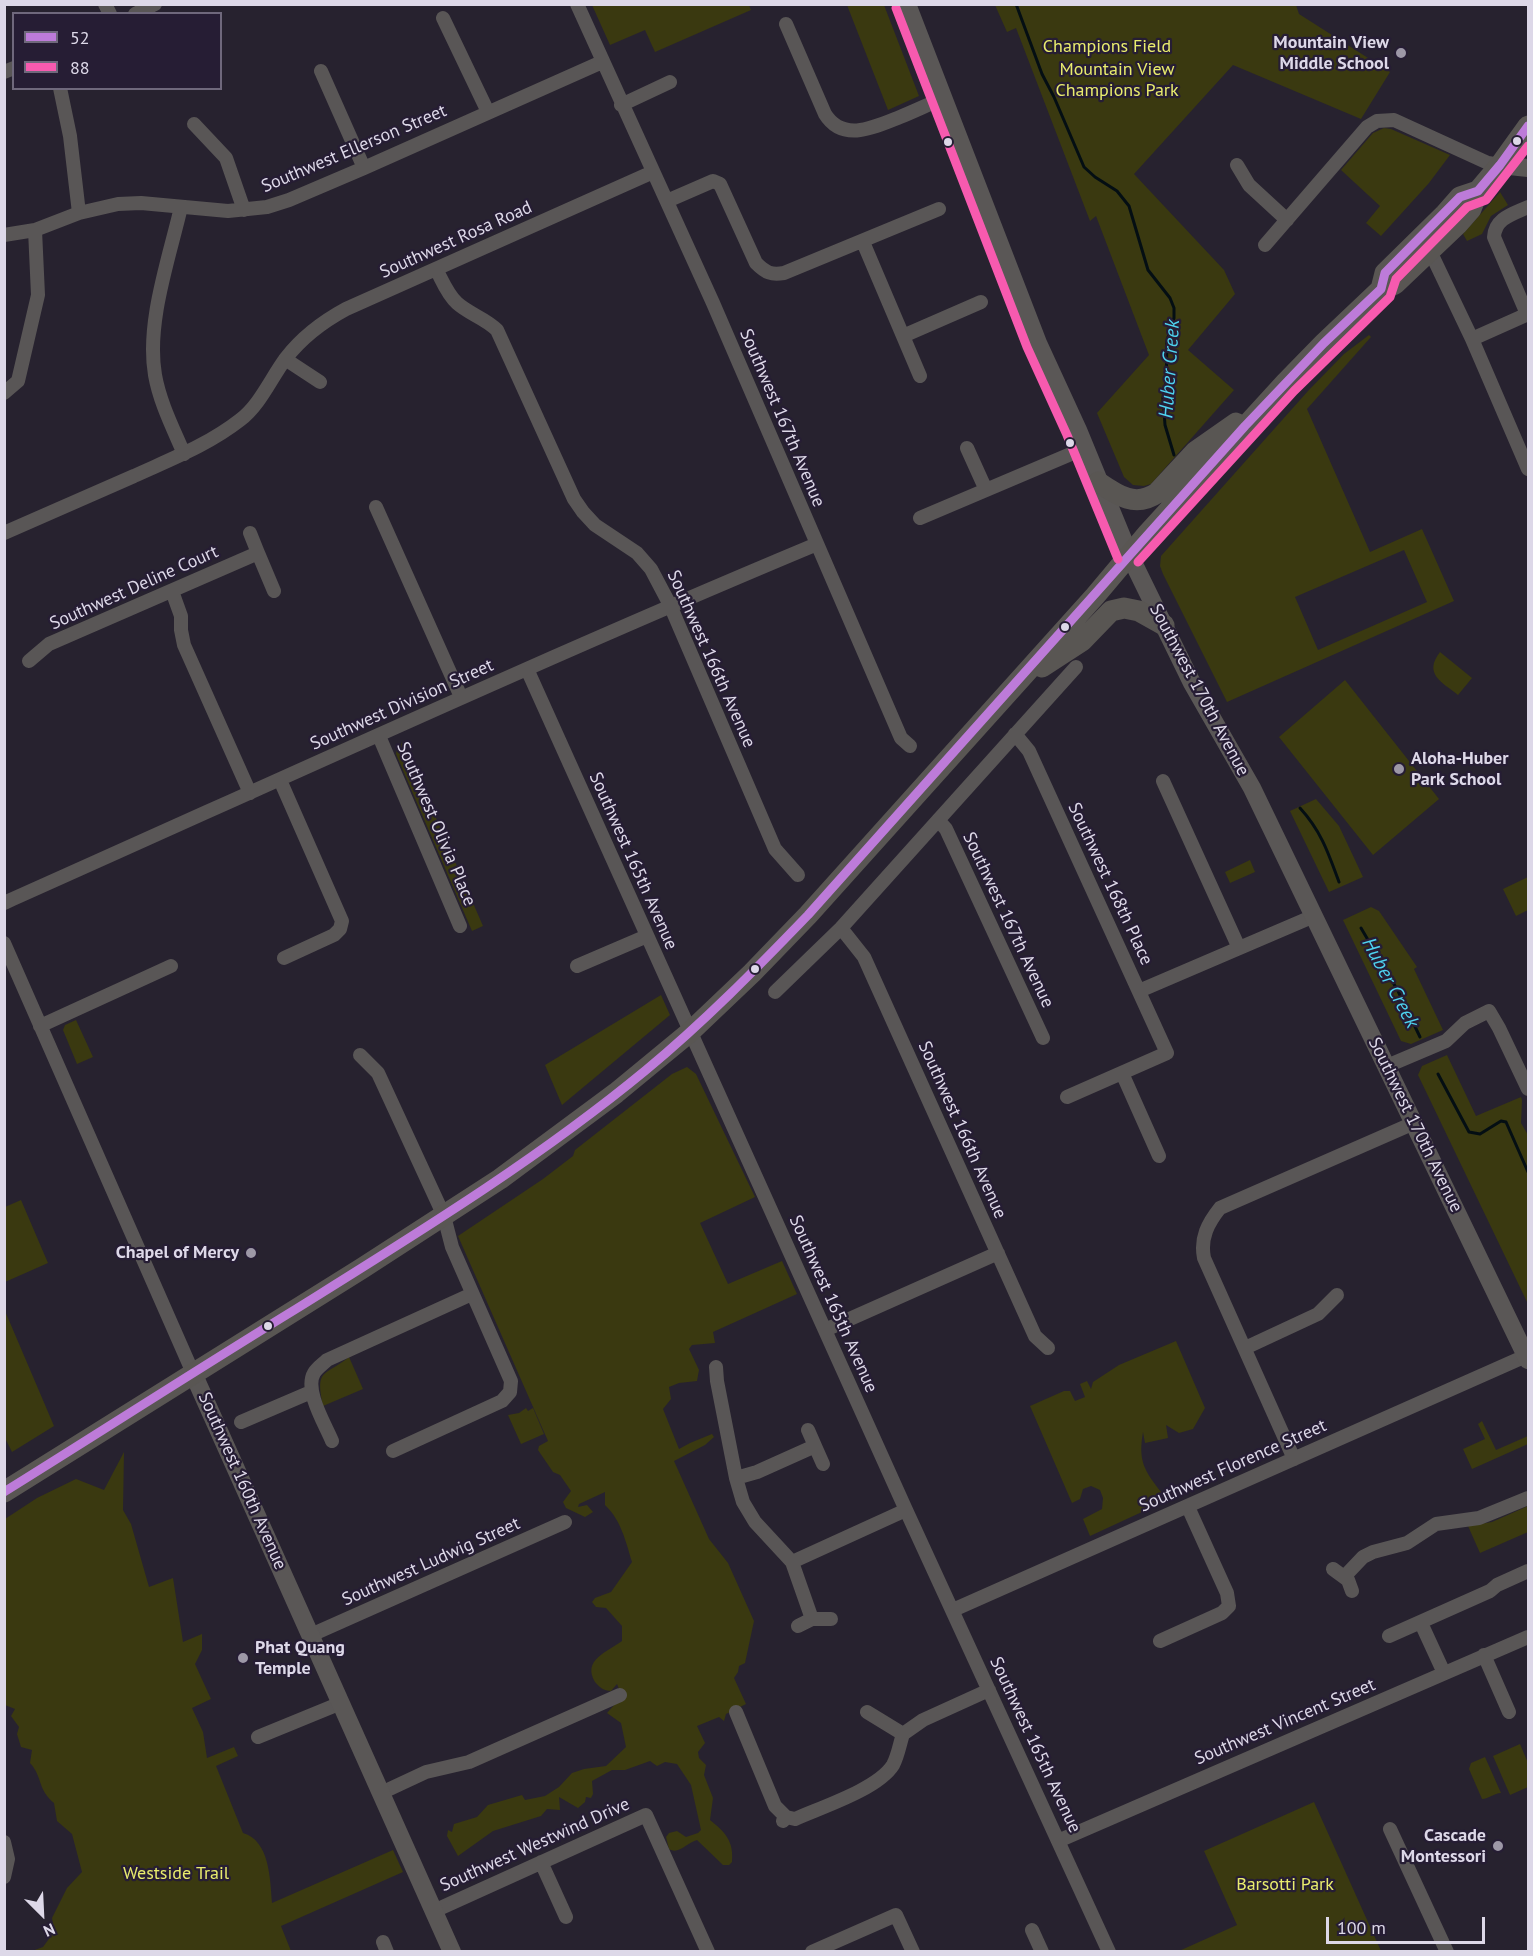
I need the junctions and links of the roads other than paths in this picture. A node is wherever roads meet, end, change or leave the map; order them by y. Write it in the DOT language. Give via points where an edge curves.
graph roads {
  1 [pos="155,4"];
  2 [pos="577,4"];
  3 [pos="907,4"];
  4 [pos="139,12"];
  5 [pos="443,18"];
  6 [pos="786,24"];
  7 [pos="602,62"];
  8 [pos="321,71"];
  9 [pos="670,82"];
  10 [pos="60,90"];
  11 [pos="944,98"];
  12 [pos="621,105"];
  13 [pos="488,112"];
  14 [pos="194,124"];
  15 [pos="1528,126"];
  16 [pos="1237,165"];
  17 [pos="1500,165"];
  18 [pos="364,168"];
  19 [pos="1528,168"];
  20 [pos="653,172"];
  21 [pos="1478,191"];
  22 [pos="667,201"];
  23 [pos="181,207"];
  24 [pos="1528,207"];
  25 [pos="939,209"];
  26 [pos="244,210"];
  27 [pos="79,213"];
  28 [pos="1287,220"];
  29 [pos="35,230"];
  30 [pos="4,235"];
  31 [pos="863,242"];
  32 [pos="1265,245"];
  33 [pos="1430,251"];
  34 [pos="436,269"];
  35 [pos="1381,289"];
  36 [pos="981,302"];
  37 [pos="1528,314"];
  38 [pos="903,336"];
  39 [pos="1472,339"];
  40 [pos="285,359"];
  41 [pos="920,376"];
  42 [pos="320,382"];
  43 [pos="4,393"];
  44 [pos="1269,400"];
  45 [pos="967,448"];
  46 [pos="1085,448"];
  47 [pos="184,454"];
  48 [pos="1528,468"];
  49 [pos="1098,482"];
  50 [pos="986,490"];
  51 [pos="376,507"];
  52 [pos="920,518"];
  53 [pos="4,533"];
  54 [pos="250,533"];
  55 [pos="817,544"];
  56 [pos="258,553"];
  57 [pos="1129,554"];
  58 [pos="172,591"];
  59 [pos="274,591"];
  60 [pos="670,605"];
  61 [pos="1164,625"];
  62 [pos="29,662"];
  63 [pos="1076,667"];
  64 [pos="527,669"];
  65 [pos="1017,683"];
  66 [pos="461,697"];
  67 [pos="1014,734"];
  68 [pos="378,736"];
  69 [pos="910,746"];
  70 [pos="280,780"];
  71 [pos="1163,781"];
  72 [pos="250,793"];
  73 [pos="938,820"];
  74 [pos="798,875"];
  75 [pos="4,903"];
  76 [pos="1314,916"];
  77 [pos="460,926"];
  78 [pos="841,928"];
  79 [pos="647,936"];
  80 [pos="4,943"];
  81 [pos="1239,948"];
  82 [pos="284,958"];
  83 [pos="171,966"];
  84 [pos="577,966"];
  85 [pos="1139,991"];
  86 [pos="775,992"];
  87 [pos="40,1026"];
  88 [pos="690,1032"];
  89 [pos="1043,1038"];
  90 [pos="360,1055"];
  91 [pos="1387,1066"];
  92 [pos="1122,1073"];
  93 [pos="1528,1089"];
  94 [pos="1067,1097"];
  95 [pos="1414,1123"];
  96 [pos="1159,1156"];
  97 [pos="444,1216"];
  98 [pos="998,1253"];
  99 [pos="472,1294"];
  100 [pos="1336,1295"];
  101 [pos="825,1330"];
  102 [pos="1048,1348"];
  103 [pos="1245,1348"];
  104 [pos="1528,1357"];
  105 [pos="716,1367"];
  106 [pos="193,1373"];
  107 [pos="311,1392"];
  108 [pos="241,1422"];
  109 [pos="808,1430"];
  110 [pos="332,1441"];
  111 [pos="815,1446"];
  112 [pos="393,1451"];
  113 [pos="1294,1459"];
  114 [pos="823,1464"];
  115 [pos="736,1478"];
  116 [pos="4,1492"];
  117 [pos="1528,1498"];
  118 [pos="1188,1507"];
  119 [pos="906,1510"];
  120 [pos="565,1521"];
  121 [pos="792,1562"];
  122 [pos="1528,1571"];
  123 [pos="1352,1591"];
  124 [pos="953,1610"];
  125 [pos="812,1619"];
  126 [pos="831,1619"];
  127 [pos="1421,1623"];
  128 [pos="798,1626"];
  129 [pos="311,1635"];
  130 [pos="1389,1636"];
  131 [pos="1528,1636"];
  132 [pos="1160,1641"];
  133 [pos="1484,1655"];
  134 [pos="1444,1673"];
  135 [pos="989,1690"];
  136 [pos="620,1695"];
  137 [pos="341,1702"];
  138 [pos="736,1712"];
  139 [pos="867,1712"];
  140 [pos="1509,1712"];
  141 [pos="903,1734"];
  142 [pos="258,1737"];
  143 [pos="381,1792"];
  144 [pos="1390,1828"];
  145 [pos="1058,1841"];
  146 [pos="4,1842"];
  147 [pos="541,1862"];
  148 [pos="4,1877"];
  149 [pos="434,1911"];
  150 [pos="566,1917"];
  151 [pos="1032,1930"];
  152 [pos="1105,1950"];
  153 [pos="452,1952"];
  154 [pos="708,1952"];
  155 [pos="812,1952"];
  156 [pos="913,1952"];
  157 [pos="1042,1952"];
  158 [pos="1447,1952"];
  1 -- 4 [label="street"];
  2 -- 7 [label="street, Southwest 167th Avenue"];
  3 -- 11 [label="main road, Southwest 170th Avenue"];
  5 -- 13 [label="street"];
  6 -- 11 [label="street" via="825,114 844,130 873,128"];
  7 -- 12 [label="street, Southwest 167th Avenue"];
  7 -- 13 [label="street, Southwest Ellerson Street"];
  8 -- 18 [label="street"];
  9 -- 12 [label="street"];
  10 -- 27 [label="street"];
  11 -- 46 [label="main road, Southwest 170th Avenue" via="1041,349"];
  12 -- 20 [label="street, Southwest 167th Avenue"];
  13 -- 18 [label="street, Southwest Ellerson Street"];
  14 -- 26 [label="street" via="226,158"];
  15 -- 17 [label="main road"];
  16 -- 28 [label="street" via="1249,185"];
  17 -- 19 [label="main road"];
  17 -- 21 [label="main road"];
  17 -- 28 [label="street" via="1488,164 1394,120 1377,121 1367,127"];
  18 -- 26 [label="street, Southwest Ellerson Street" via="289,200"];
  20 -- 22 [label="street, Southwest 167th Avenue"];
  20 -- 34 [label="street, Southwest Rosa Road"];
  21 -- 33 [label="main road" via="1471,209"];
  21 -- 35 [label="main road" via="1460,197 1385,273"];
  22 -- 31 [label="street" via="713,181 720,184 756,263 774,275"];
  22 -- 55 [label="street, Southwest 167th Avenue"];
  23 -- 26 [label="street, Southwest Ellerson Street"];
  23 -- 27 [label="street, Southwest Ellerson Street" via="118,204"];
  23 -- 47 [label="street" via="156,315 153,345 158,387"];
  24 -- 37 [label="street" via="1502,219 1494,237"];
  25 -- 31 [label="street"];
  27 -- 29 [label="street, Southwest Ellerson Street"];
  28 -- 32 [label="street"];
  29 -- 30 [label="street, Southwest Ellerson Street"];
  29 -- 43 [label="street" via="38,295 18,381"];
  31 -- 38 [label="street"];
  33 -- 35 [label="main road" via="1395,284"];
  33 -- 39 [label="street"];
  34 -- 40 [label="street, Southwest Rosa Road" via="327,320"];
  34 -- 60 [label="street, Southwest 166th Avenue" via="457,303 498,330 582,512 637,554 651,569"];
  35 -- 44 [label="main road"];
  36 -- 38 [label="street"];
  37 -- 39 [label="street"];
  38 -- 41 [label="street"];
  39 -- 48 [label="street"];
  40 -- 42 [label="street"];
  40 -- 47 [label="street, Southwest Rosa Road" via="242,418"];
  44 -- 49 [label="main road" via="1196,451 1150,498 1130,500"];
  44 -- 57 [label="main road"];
  45 -- 50 [label="street"];
  46 -- 49 [label="main road, Southwest 170th Avenue"];
  46 -- 50 [label="street"];
  47 -- 53 [label="street, Southwest Rosa Road"];
  49 -- 57 [label="main road, Southwest 170th Avenue"];
  50 -- 52 [label="street"];
  51 -- 66 [label="street"];
  54 -- 56 [label="street"];
  55 -- 60 [label="street, Southwest Division Street"];
  55 -- 69 [label="street, Southwest 167th Avenue" via="902,738"];
  56 -- 58 [label="street, Southwest Deline Court"];
  56 -- 59 [label="street"];
  57 -- 61 [label="main road, Southwest 170th Avenue"];
  57 -- 65 [label="main road"];
  58 -- 62 [label="street, Southwest Deline Court" via="49,644"];
  58 -- 72 [label="street" via="181,616 184,645"];
  60 -- 64 [label="street, Southwest Division Street"];
  60 -- 74 [label="street, Southwest 166th Avenue" via="775,849"];
  61 -- 65 [label="main road" via="1139,611 1111,611 1082,641"];
  61 -- 76 [label="main road, Southwest 170th Avenue" via="1252,788"];
  63 -- 67 [label="street"];
  64 -- 66 [label="street, Southwest Division Street"];
  64 -- 79 [label="street, Southwest 165th Avenue"];
  65 -- 88 [label="main road" via="808,915"];
  66 -- 68 [label="street, Southwest Division Street"];
  67 -- 73 [label="street"];
  67 -- 85 [label="street, Southwest 168th Place" via="1029,751"];
  68 -- 70 [label="street, Southwest Division Street"];
  68 -- 77 [label="street, Southwest Olivia Place"];
  70 -- 72 [label="street, Southwest Division Street"];
  70 -- 82 [label="street" via="341,926 330,938"];
  71 -- 81 [label="street"];
  72 -- 75 [label="street, Southwest Division Street"];
  73 -- 78 [label="street"];
  73 -- 89 [label="street, Southwest 167th Avenue" via="946,829"];
  76 -- 81 [label="street"];
  76 -- 91 [label="main road, Southwest 170th Avenue"];
  78 -- 86 [label="street"];
  78 -- 98 [label="street, Southwest 166th Avenue" via="864,957"];
  79 -- 84 [label="street"];
  79 -- 88 [label="street, Southwest 165th Avenue"];
  80 -- 87 [label="street, Southwest 160th Avenue"];
  81 -- 85 [label="street"];
  83 -- 87 [label="street"];
  85 -- 92 [label="street, Southwest 168th Place" via="1167,1053"];
  87 -- 106 [label="street, Southwest 160th Avenue"];
  88 -- 97 [label="main road" via="558,1138"];
  88 -- 101 [label="street, Southwest 165th Avenue"];
  90 -- 97 [label="street" via="378,1072"];
  91 -- 93 [label="street" via="1446,1041 1465,1023 1489,1011"];
  91 -- 95 [label="main road, Southwest 170th Avenue"];
  92 -- 94 [label="street"];
  92 -- 96 [label="street"];
  95 -- 103 [label="street" via="1220,1208 1212,1218 1203,1236 1204,1258"];
  95 -- 104 [label="main road, Southwest 170th Avenue"];
  97 -- 99 [label="street"];
  97 -- 106 [label="main road"];
  98 -- 101 [label="street"];
  98 -- 102 [label="street, Southwest 166th Avenue" via="1035,1336"];
  99 -- 107 [label="street" via="327,1360 312,1375"];
  99 -- 112 [label="street" via="510,1377 510,1392 499,1403"];
  100 -- 103 [label="street" via="1318,1314"];
  101 -- 119 [label="street, Southwest 165th Avenue"];
  103 -- 113 [label="street"];
  104 -- 113 [label="street, Southwest Florence Street"];
  105 -- 115 [label="street"];
  106 -- 116 [label="main road"];
  106 -- 129 [label="main road, Southwest 160th Avenue"];
  107 -- 108 [label="street"];
  107 -- 110 [label="street"];
  109 -- 111 [label="street"];
  111 -- 114 [label="street"];
  111 -- 115 [label="street"];
  113 -- 118 [label="street, Southwest Florence Street"];
  115 -- 121 [label="street" via="743,1502 755,1522"];
  117 -- 123 [label="street" via="1479,1518 1436,1524 1407,1544 1363,1557 1338,1573"];
  118 -- 124 [label="street, Southwest Florence Street"];
  118 -- 132 [label="street" via="1227,1593 1229,1606 1222,1613"];
  119 -- 121 [label="street"];
  119 -- 124 [label="street, Southwest 165th Avenue"];
  120 -- 129 [label="street, Southwest Ludwig Street"];
  121 -- 125 [label="street"];
  122 -- 127 [label="street"];
  124 -- 135 [label="street, Southwest 165th Avenue"];
  125 -- 126 [label="street"];
  125 -- 128 [label="street"];
  127 -- 130 [label="street"];
  127 -- 134 [label="street"];
  129 -- 137 [label="main road, Southwest 160th Avenue"];
  131 -- 133 [label="street, Southwest Vincent Street"];
  133 -- 134 [label="street, Southwest Vincent Street"];
  133 -- 140 [label="street"];
  134 -- 145 [label="street, Southwest Vincent Street"];
  135 -- 141 [label="street" via="923,1720"];
  135 -- 145 [label="street, Southwest 165th Avenue"];
  136 -- 143 [label="street" via="469,1762 426,1772"];
  137 -- 142 [label="street"];
  137 -- 143 [label="main road, Southwest 160th Avenue"];
  138 -- 141 [label="street" via="784,1819 795,1819 885,1776 894,1763"];
  139 -- 141 [label="street"];
  143 -- 149 [label="main road, Southwest 160th Avenue"];
  144 -- 158 [label="street"];
  145 -- 152 [label="street, Southwest 165th Avenue"];
  146 -- 148 [label="street" via="8,1859"];
  147 -- 149 [label="street, Southwest Westwind Drive"];
  147 -- 150 [label="street"];
  147 -- 154 [label="street, Southwest Westwind Drive" via="646,1815"];
  149 -- 153 [label="main road, Southwest 160th Avenue"];
  151 -- 157 [label="street"];
  155 -- 156 [label="street" via="896,1915"];
}
